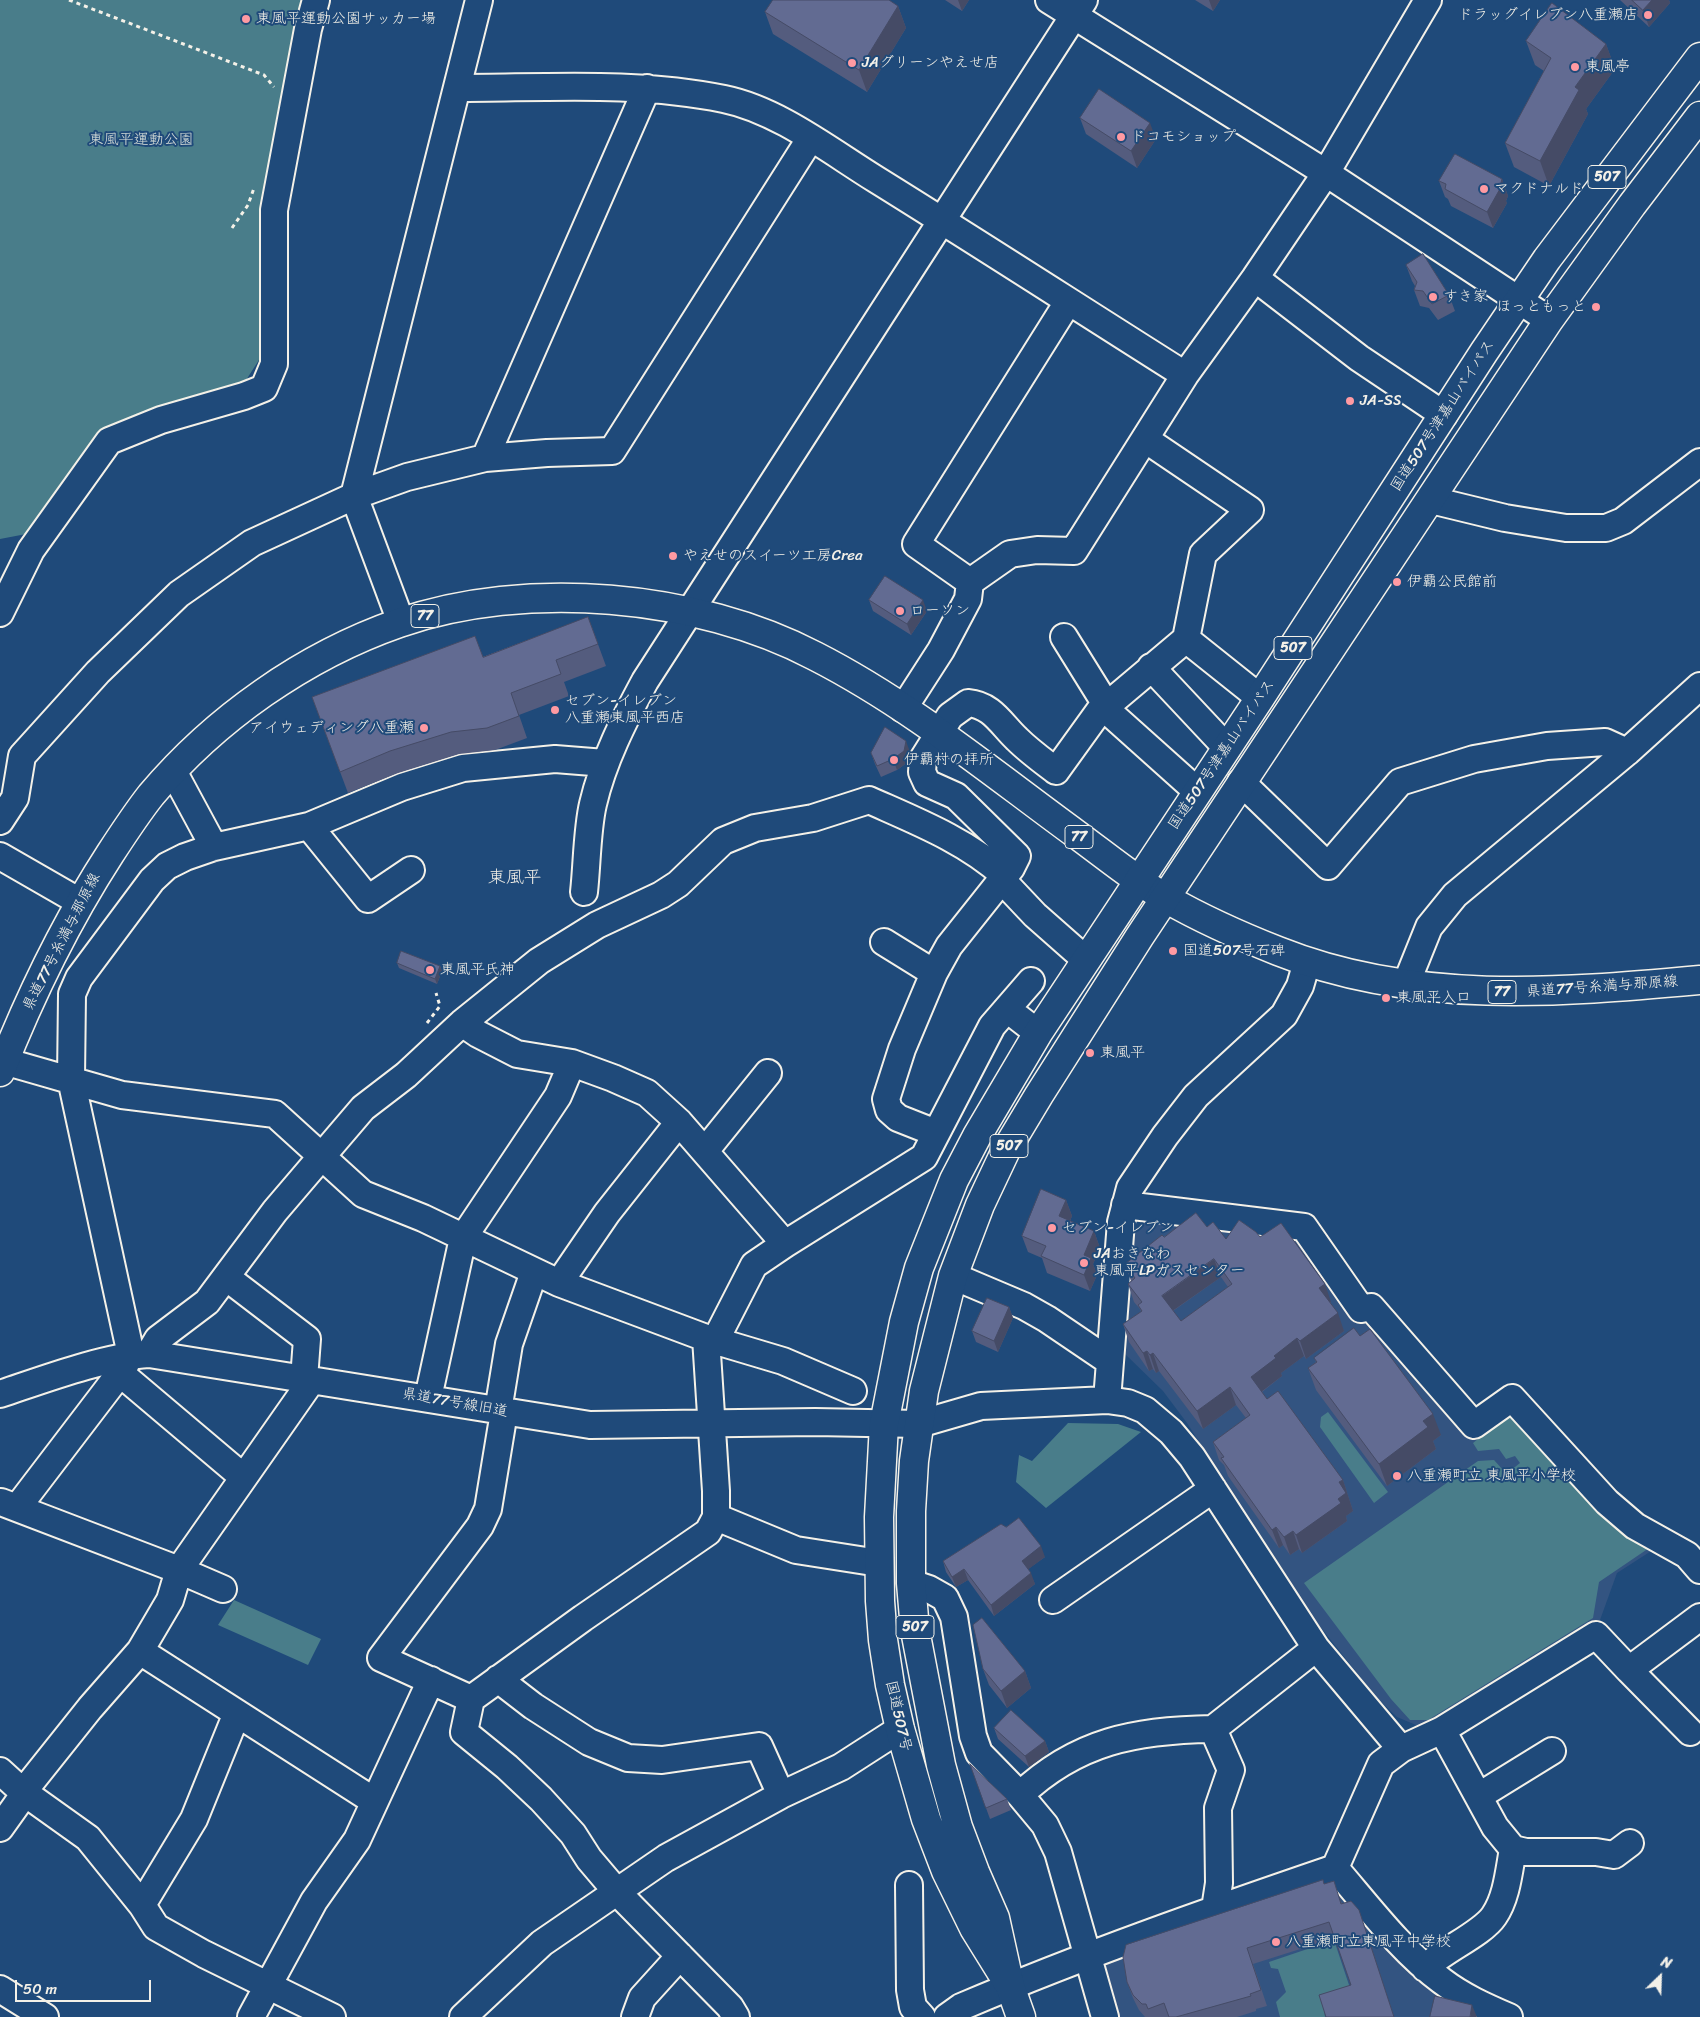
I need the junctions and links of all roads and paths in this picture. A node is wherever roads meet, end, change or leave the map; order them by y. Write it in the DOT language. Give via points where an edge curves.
graph roads {
  1 [pos="69,0"];
  2 [pos="316,0"];
  3 [pos="479,0"];
  4 [pos="1049,0"];
  5 [pos="1428,0"];
  6 [pos="1078,8"];
  7 [pos="1700,57"];
  8 [pos="457,88"];
  9 [pos="647,88"];
  10 [pos="274,92"];
  11 [pos="1700,116"];
  12 [pos="810,138"];
  13 [pos="1326,173"];
  14 [pos="255,184"];
  15 [pos="942,220"];
  16 [pos="232,228"];
  17 [pos="1255,278"];
  18 [pos="1519,301"];
  19 [pos="1068,302"];
  20 [pos="1549,320"];
  21 [pos="1185,375"];
  22 [pos="1444,415"];
  23 [pos="1145,439"];
  24 [pos="485,458"];
  25 [pos="1700,462"];
  26 [pos="354,496"];
  27 [pos="1431,500"];
  28 [pos="970,582"];
  29 [pos="689,611"];
  30 [pos="0,613"];
  31 [pos="401,622"];
  32 [pos="1064,637"];
  33 [pos="1186,639"];
  34 [pos="1151,667"];
  35 [pos="1700,686"];
  36 [pos="1260,698"];
  37 [pos="1105,703"];
  38 [pos="903,709"];
  39 [pos="939,733"];
  40 [pos="1227,748"];
  41 [pos="1627,752"];
  42 [pos="605,763"];
  43 [pos="173,771"];
  44 [pos="1241,782"];
  45 [pos="1198,791"];
  46 [pos="0,820"];
  47 [pos="310,826"];
  48 [pos="214,847"];
  49 [pos="0,856"];
  50 [pos="411,870"];
  51 [pos="1002,877"];
  52 [pos="1139,880"];
  53 [pos="584,892"];
  54 [pos="1166,898"];
  55 [pos="80,902"];
  56 [pos="884,942"];
  57 [pos="1086,960"];
  58 [pos="1307,962"];
  59 [pos="934,973"];
  60 [pos="1700,980"];
  61 [pos="1031,981"];
  62 [pos="1406,984"];
  63 [pos="1007,1009"];
  64 [pos="462,1023"];
  65 [pos="1038,1033"];
  66 [pos="572,1063"];
  67 [pos="1,1064"];
  68 [pos="768,1073"];
  69 [pos="71,1080"];
  70 [pos="679,1122"];
  71 [pos="936,1133"];
  72 [pos="705,1151"];
  73 [pos="323,1156"];
  74 [pos="1125,1205"];
  75 [pos="463,1238"];
  76 [pos="785,1244"];
  77 [pos="534,1272"];
  78 [pos="953,1276"];
  79 [pos="226,1277"];
  80 [pos="558,1282"];
  81 [pos="710,1339"];
  82 [pos="134,1361"];
  83 [pos="1109,1361"];
  84 [pos="308,1380"];
  85 [pos="853,1391"];
  86 [pos="0,1394"];
  87 [pos="428,1398"];
  88 [pos="1107,1400"];
  89 [pos="501,1411"];
  90 [pos="712,1423"];
  91 [pos="884,1424"];
  92 [pos="919,1424"];
  93 [pos="243,1477"];
  94 [pos="1213,1489"];
  95 [pos="9,1505"];
  96 [pos="716,1517"];
  97 [pos="879,1563"];
  98 [pos="179,1570"];
  99 [pos="1700,1570"];
  100 [pos="911,1582"];
  101 [pos="223,1589"];
  102 [pos="1053,1600"];
  103 [pos="1700,1617"];
  104 [pos="1316,1648"];
  105 [pos="140,1652"];
  106 [pos="1629,1670"];
  107 [pos="498,1679"];
  108 [pos="430,1680"];
  109 [pos="471,1699"];
  110 [pos="237,1713"];
  111 [pos="900,1729"];
  112 [pos="1213,1729"];
  113 [pos="1442,1730"];
  114 [pos="1690,1732"];
  115 [pos="1401,1749"];
  116 [pos="1552,1751"];
  117 [pos="0,1771"];
  118 [pos="1020,1794"];
  119 [pos="782,1795"];
  120 [pos="1478,1796"];
  121 [pos="374,1801"];
  122 [pos="0,1828"];
  123 [pos="1630,1843"];
  124 [pos="1513,1849"];
  125 [pos="1334,1868"];
  126 [pos="909,1885"];
  127 [pos="617,1892"];
  128 [pos="142,1905"];
  129 [pos="1215,1909"];
  130 [pos="680,1956"];
  131 [pos="1088,1956"];
  132 [pos="1425,1968"];
  133 [pos="1010,1986"];
  134 [pos="267,1987"];
  135 [pos="0,1989"];
  136 [pos="44,2017"];
  137 [pos="251,2017"];
  138 [pos="332,2017"];
  139 [pos="463,2017"];
  140 [pos="636,2017"];
  141 [pos="736,2017"];
  142 [pos="922,2017"];
  143 [pos="947,2017"];
  144 [pos="1021,2017"];
  145 [pos="1105,2017"];
  146 [pos="1509,2017"];
  1 -- 10 [label="path" via="264,76 273,84"];
  2 -- 30 [label="street" via="274,210 274,364 264,388 161,420 109,441 30,550"];
  3 -- 8 [label="street"];
  4 -- 6 [label="street"];
  5 -- 13 [label="street"];
  6 -- 13 [label="street"];
  6 -- 15 [label="street"];
  7 -- 18 [label="main road, 国道507号津嘉山バイパス / 507" via="1596,192"];
  8 -- 9 [label="street"];
  8 -- 26 [label="street"];
  9 -- 12 [label="street" via="724,99 768,113"];
  9 -- 24 [label="street"];
  11 -- 20 [label="main road, 国道507号津嘉山バイパス / 507"];
  12 -- 15 [label="street"];
  12 -- 24 [label="street" via="612,451"];
  13 -- 17 [label="street"];
  13 -- 18 [label="street"];
  14 -- 16 [label="path" via="248,205"];
  15 -- 19 [label="street"];
  15 -- 29 [label="street"];
  17 -- 21 [label="street"];
  17 -- 22 [label="street" via="1359,358"];
  18 -- 20 [label="street"];
  18 -- 22 [label="main road, 国道507号津嘉山バイパス / 507"];
  19 -- 21 [label="street"];
  19 -- 28 [label="street" via="916,544"];
  20 -- 27 [label="main road, 国道507号津嘉山バイパス / 507"];
  21 -- 23 [label="street"];
  22 -- 36 [label="main road, 国道507号津嘉山バイパス / 507"];
  23 -- 28 [label="street" via="1074,551 1037,550 1010,554"];
  23 -- 33 [label="street" via="1250,510 1203,554"];
  24 -- 26 [label="street" via="407,476"];
  25 -- 27 [label="street" via="1623,521 1606,528 1587,529 1505,518"];
  26 -- 31 [label="street"];
  26 -- 46 [label="street" via="252,543 179,594 98,672 22,756 15,798"];
  27 -- 44 [label="main road, 国道507号津嘉山バイパス / 507"];
  28 -- 38 [label="street" via="968,599 946,642"];
  29 -- 31 [label="main road, 県道77号糸満与那原線 / 77" via="636,602 579,598 518,600 462,607"];
  29 -- 38 [label="main road, 県道77号糸満与那原線 / 77" via="752,628 814,655"];
  29 -- 42 [label="street" via="632,706"];
  31 -- 43 [label="main road, 県道77号糸満与那原線 / 77" via="316,660 274,686 235,714"];
  32 -- 37 [label="street"];
  33 -- 34 [label="street"];
  33 -- 36 [label="street"];
  34 -- 37 [label="street" via="1116,698"];
  34 -- 40 [label="street"];
  35 -- 41 [label="street"];
  36 -- 40 [label="main road, 国道507号津嘉山バイパス / 507"];
  37 -- 39 [label="street" via="1056,771 978,704 968,703 950,716"];
  37 -- 45 [label="street" via="1111,714"];
  38 -- 39 [label="main road, 県道77号糸満与那原線 / 77"];
  39 -- 51 [label="street" via="923,759 922,772 927,783 956,796 1017,856"];
  39 -- 52 [label="main road, 県道77号糸満与那原線 / 77"];
  40 -- 45 [label="main road, 国道507号津嘉山バイパス / 507"];
  41 -- 44 [label="street" via="1605,742 1547,746 1474,758 1400,782 1328,866"];
  41 -- 62 [label="street" via="1455,895 1429,927"];
  42 -- 47 [label="street" via="555,759 463,768 402,787"];
  42 -- 53 [label="street" via="592,806"];
  43 -- 48 [label="street"];
  43 -- 55 [label="main road, 県道77号糸満与那原線 / 77" via="132,820"];
  44 -- 54 [label="main road, 国道507号津嘉山バイパス / 507"];
  45 -- 52 [label="main road, 国道507号津嘉山バイパス / 507"];
  47 -- 48 [label="street"];
  47 -- 50 [label="street" via="368,899"];
  48 -- 69 [label="street" via="167,866 152,880 79,978 72,994"];
  49 -- 55 [label="street"];
  51 -- 57 [label="street" via="1035,915"];
  51 -- 59 [label="street" via="949,946"];
  51 -- 64 [label="street" via="990,862 948,836 869,800 813,818 755,828 723,841 678,884 661,895 597,925 539,961"];
  52 -- 54 [label="main road, 県道77号糸満与那原線 / 77"];
  52 -- 57 [label="main road, 国道507号津嘉山バイパス / 507"];
  54 -- 58 [label="main road, 県道77号糸満与那原線 / 77" via="1210,921"];
  54 -- 78 [label="main road, 国道507号津嘉山バイパス / 507" via="1006,1150 980,1205"];
  55 -- 67 [label="main road, 県道77号糸満与那原線 / 77"];
  56 -- 59 [label="street"];
  57 -- 65 [label="main road, 国道507号津嘉山バイパス / 507"];
  58 -- 62 [label="main road, 県道77号糸満与那原線 / 77"];
  58 -- 74 [label="street" via="1300,986 1284,1016 1196,1096 1130,1188"];
  59 -- 71 [label="street" via="902,1048 886,1099 889,1110 898,1118"];
  60 -- 62 [label="main road, 県道77号糸満与那原線 / 77" via="1508,992"];
  61 -- 63 [label="street"];
  63 -- 65 [label="street"];
  63 -- 71 [label="street" via="992,1026"];
  64 -- 66 [label="street" via="517,1054"];
  64 -- 73 [label="street" via="406,1076 363,1108"];
  65 -- 91 [label="main road, 国道507号津嘉山バイパス / 507" via="954,1180 919,1268 904,1322"];
  66 -- 70 [label="street" via="648,1093"];
  66 -- 75 [label="street" via="558,1096"];
  67 -- 69 [label="street"];
  68 -- 72 [label="street"];
  69 -- 73 [label="street" via="122,1095 275,1114"];
  69 -- 82 [label="street"];
  70 -- 72 [label="street"];
  70 -- 80 [label="street" via="607,1213"];
  71 -- 76 [label="street" via="924,1157"];
  72 -- 76 [label="street"];
  73 -- 75 [label="street" via="363,1194"];
  73 -- 79 [label="street" via="274,1211"];
  74 -- 83 [label="street"];
  74 -- 99 [label="street" via="1304,1227 1361,1309 1371,1308 1474,1425 1512,1398 1606,1502 1635,1526 1687,1555"];
  75 -- 77 [label="street"];
  75 -- 87 [label="street"];
  76 -- 81 [label="street" via="754,1265"];
  77 -- 80 [label="street"];
  77 -- 89 [label="street" via="509,1344"];
  78 -- 83 [label="street" via="1024,1306"];
  78 -- 92 [label="main road, 国道507号津嘉山バイパス / 507" via="931,1358"];
  79 -- 82 [label="street" via="207,1302"];
  79 -- 84 [label="street" via="306,1339"];
  80 -- 81 [label="street"];
  81 -- 85 [label="street" via="783,1361"];
  81 -- 90 [label="street"];
  82 -- 84 [label="street, 県道77号線旧道"];
  82 -- 86 [label="street, 県道77号線旧道" via="60,1374"];
  82 -- 93 [label="street"];
  82 -- 95 [label="street"];
  83 -- 88 [label="street"];
  84 -- 87 [label="street, 県道77号線旧道"];
  84 -- 93 [label="street"];
  87 -- 89 [label="street, 県道77号線旧道"];
  88 -- 92 [label="street, 県道77号線旧道" via="981,1406"];
  88 -- 94 [label="street, 県道77号線旧道" via="1128,1403 1154,1417 1192,1457"];
  89 -- 90 [label="street, 県道77号線旧道" via="590,1425"];
  89 -- 108 [label="street" via="488,1509 480,1526 381,1658"];
  90 -- 91 [label="street, 県道77号線旧道"];
  90 -- 96 [label="street"];
  91 -- 92 [label="street, 県道77号線旧道"];
  91 -- 97 [label="main road, 国道507号 / 507"];
  92 -- 100 [label="main road, 国道507号 / 507" via="911,1512"];
  93 -- 98 [label="street"];
  94 -- 102 [label="street"];
  94 -- 104 [label="street, 県道77号線旧道"];
  95 -- 98 [label="street"];
  96 -- 97 [label="street" via="796,1550"];
  96 -- 107 [label="street" via="708,1532"];
  97 -- 111 [label="main road, 国道507号 / 507" via="884,1640"];
  98 -- 101 [label="street"];
  98 -- 105 [label="street" via="170,1600"];
  100 -- 118 [label="street" via="945,1598 954,1617 973,1736 979,1753"];
  100 -- 133 [label="main road, 国道507号 / 507" via="915,1630 941,1765 958,1827 994,1918"];
  103 -- 106 [label="street"];
  104 -- 112 [label="street"];
  104 -- 115 [label="street, 県道77号線旧道"];
  105 -- 110 [label="street"];
  105 -- 117 [label="street" via="23,1792"];
  106 -- 113 [label="street" via="1596,1635"];
  106 -- 114 [label="street"];
  107 -- 109 [label="street"];
  107 -- 119 [label="street" via="589,1742 628,1758 662,1760 758,1746"];
  108 -- 109 [label="street"];
  108 -- 121 [label="street"];
  109 -- 127 [label="street" via="464,1732 507,1767 560,1818"];
  110 -- 121 [label="street"];
  110 -- 128 [label="street" via="194,1820"];
  111 -- 119 [label="street" via="842,1767"];
  111 -- 133 [label="main road, 国道507号 / 507" via="926,1820 946,1871 974,1928"];
  112 -- 118 [label="street" via="1176,1729 1126,1736 1078,1753"];
  112 -- 129 [label="street" via="1230,1770 1218,1808 1219,1883"];
  113 -- 115 [label="street"];
  113 -- 120 [label="street"];
  115 -- 125 [label="street" via="1381,1764"];
  116 -- 120 [label="street"];
  118 -- 131 [label="street" via="1045,1825 1058,1852"];
  119 -- 127 [label="street" via="666,1858"];
  120 -- 124 [label="street" via="1495,1827"];
  121 -- 134 [label="street" via="357,1840 314,1901"];
  122 -- 128 [label="street" via="25,1792 88,1838"];
  123 -- 124 [label="street" via="1614,1854"];
  124 -- 132 [label="street" via="1504,1892 1494,1917"];
  125 -- 129 [label="street"];
  125 -- 132 [label="street"];
  126 -- 142 [label="street" via="910,1990 913,2007"];
  127 -- 130 [label="street"];
  127 -- 139 [label="street" via="542,1944"];
  128 -- 134 [label="street" via="156,1926"];
  129 -- 131 [label="street"];
  130 -- 140 [label="street" via="642,1998"];
  130 -- 141 [label="street"];
  131 -- 133 [label="street"];
  131 -- 145 [label="street"];
  132 -- 146 [label="street" via="1478,2004"];
  133 -- 143 [label="street" via="961,2007"];
  133 -- 144 [label="main road, 国道507号 / 507"];
  134 -- 137 [label="street"];
  134 -- 138 [label="street"];
  135 -- 136 [label="street"];
}
